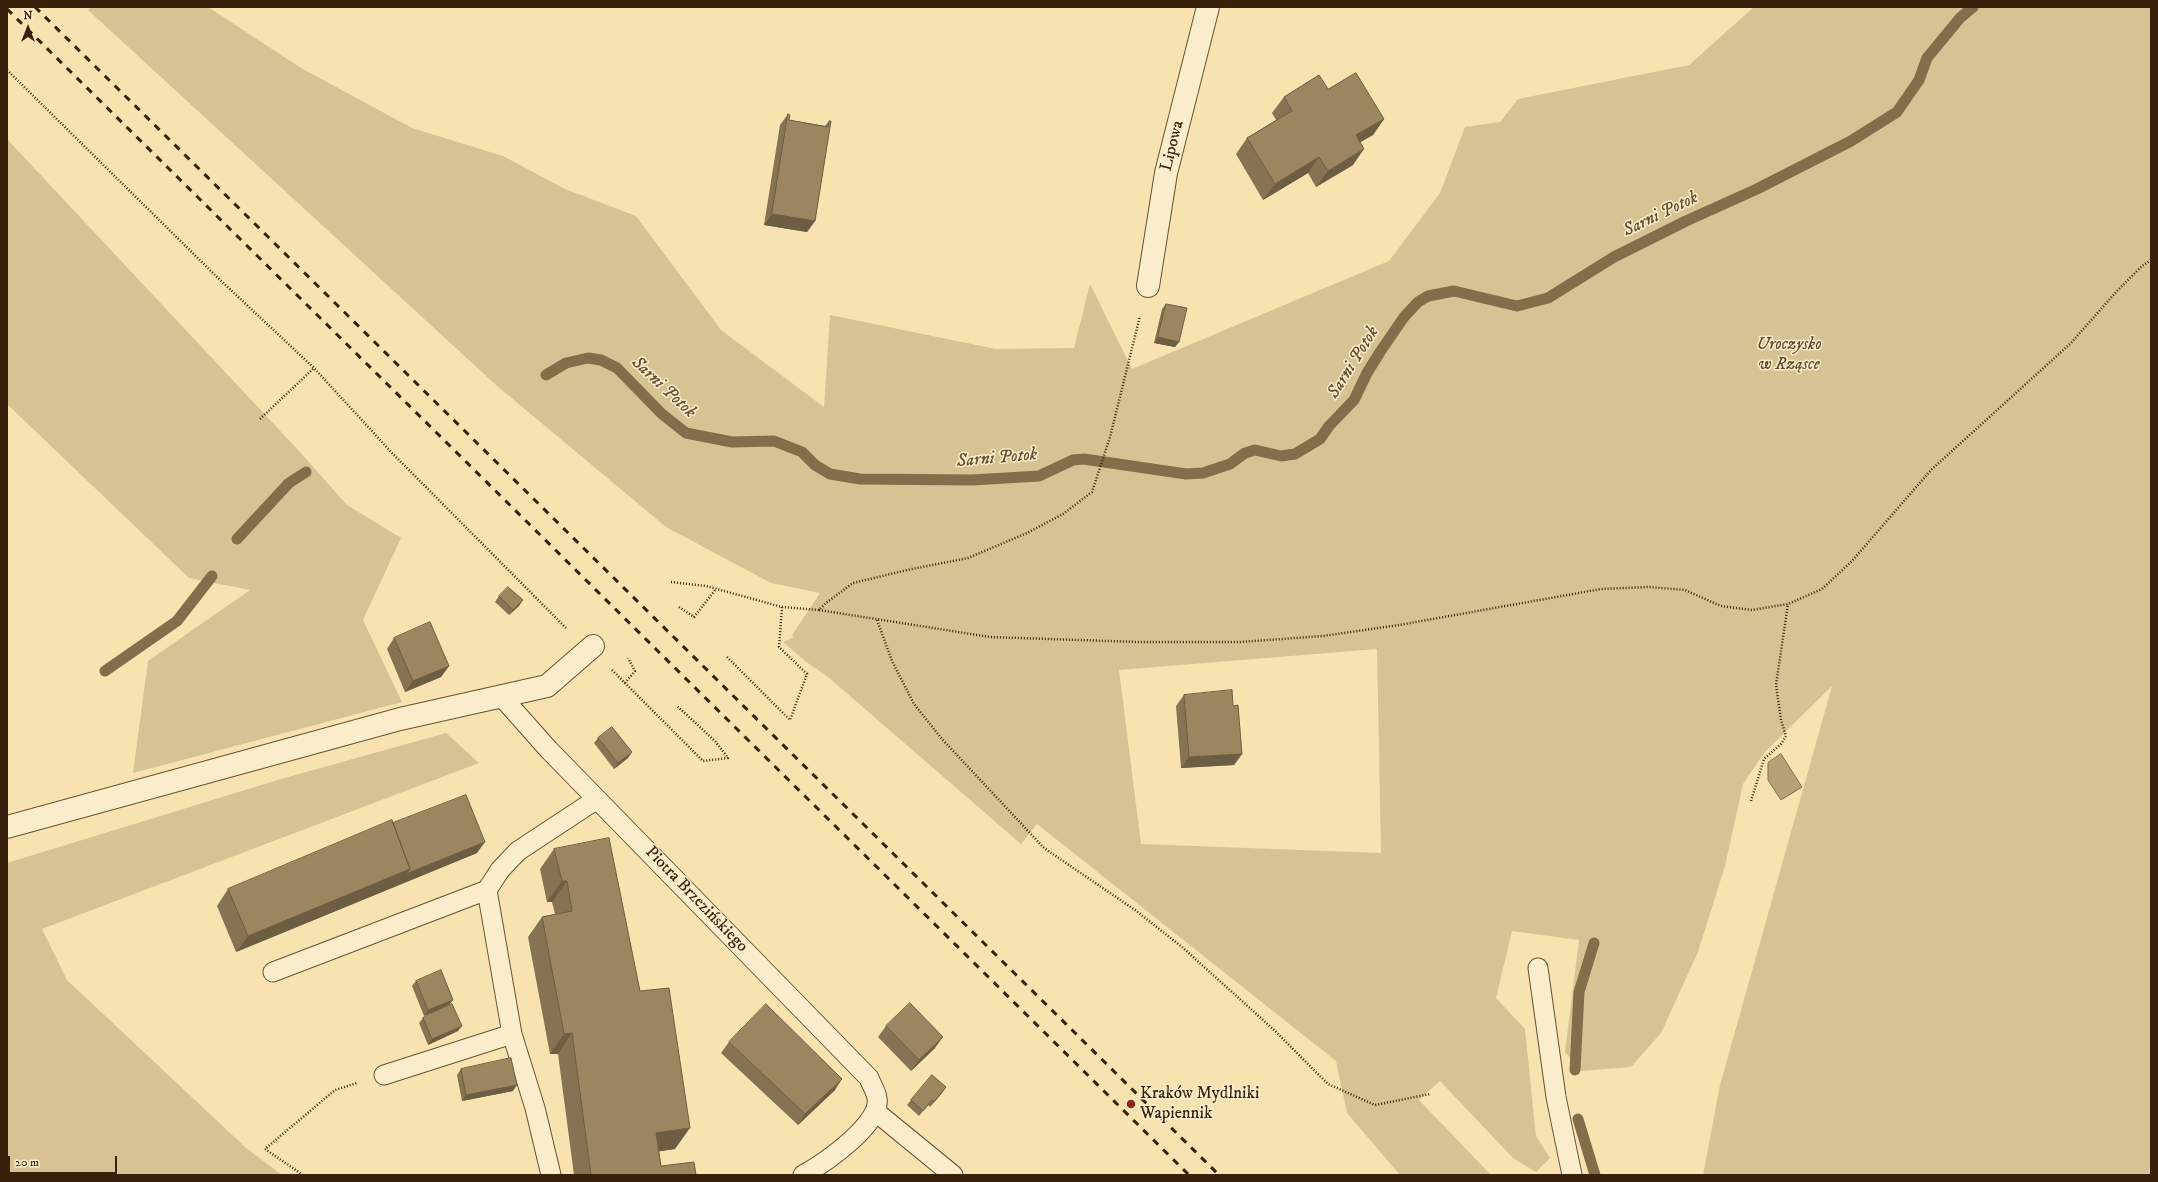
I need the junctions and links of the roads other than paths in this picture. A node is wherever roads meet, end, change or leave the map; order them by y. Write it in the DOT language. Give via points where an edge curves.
graph roads {
  1 [pos="1208,7"];
  2 [pos="1148,286"];
  3 [pos="590,648"];
  4 [pos="501,696"];
  5 [pos="597,799"];
  6 [pos="7,827"];
  7 [pos="487,890"];
  8 [pos="1538,968"];
  9 [pos="273,972"];
  10 [pos="512,1034"];
  11 [pos="384,1075"];
  12 [pos="871,1120"];
  13 [pos="551,1175"];
  14 [pos="803,1175"];
  15 [pos="954,1175"];
  16 [pos="1572,1175"];
  1 -- 2 [label="street, Lipowa" via="1166,173"];
  3 -- 4 [label="street" via="547,686"];
  4 -- 5 [label="lane, Piotra Brzezińskiego"];
  4 -- 6 [label="street" via="392,721"];
  5 -- 7 [label="lane" via="518,851 500,870"];
  5 -- 12 [label="lane, Piotra Brzezińskiego" via="869,1078 877,1099"];
  7 -- 9 [label="lane"];
  7 -- 10 [label="lane"];
  8 -- 16 [label="lane" via="1556,1097"];
  10 -- 11 [label="lane"];
  10 -- 13 [label="lane" via="535,1108"];
  12 -- 14 [label="lane" via="820,1166"];
  12 -- 15 [label="lane"];
}
